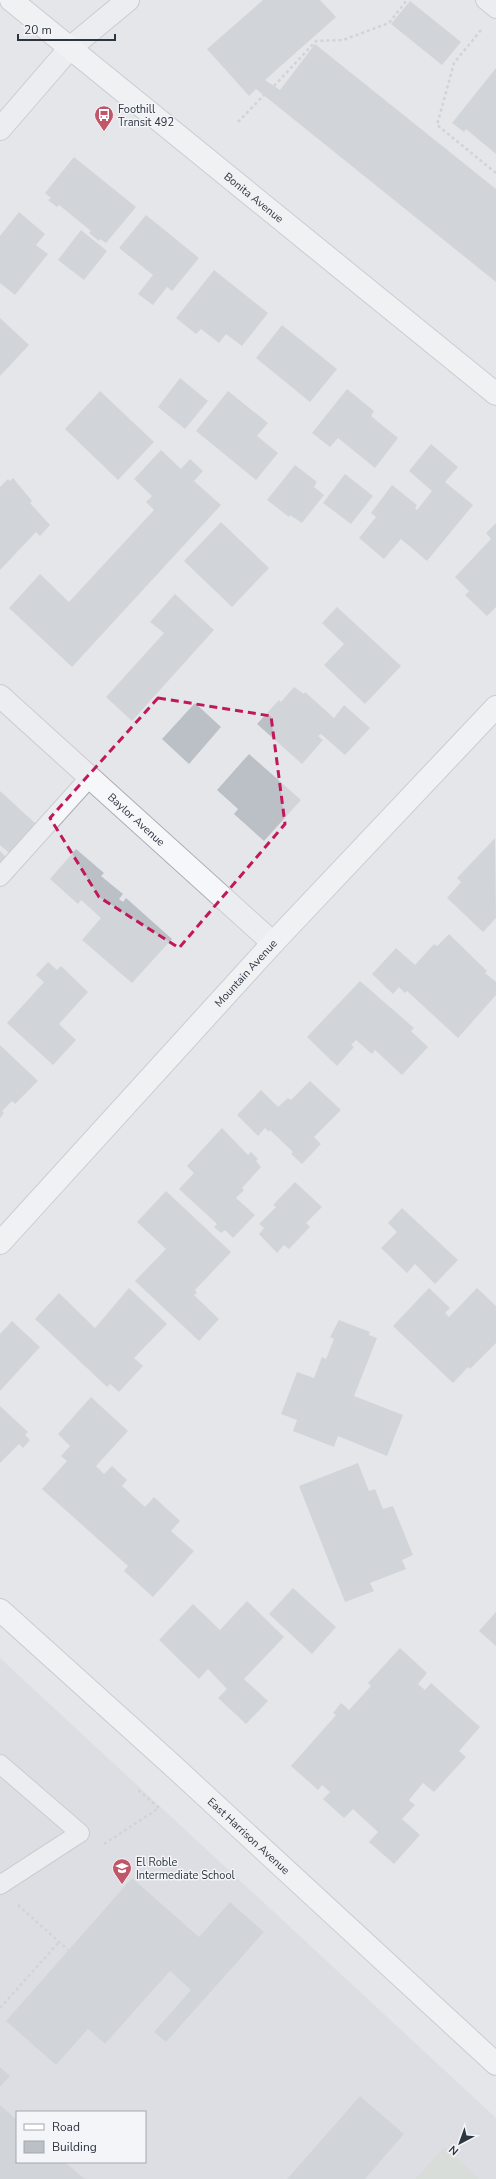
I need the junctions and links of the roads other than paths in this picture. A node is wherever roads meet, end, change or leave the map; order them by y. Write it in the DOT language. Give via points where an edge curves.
graph roads {
  1 [pos="12,0"];
  2 [pos="128,0"];
  3 [pos="484,0"];
  4 [pos="496,9"];
  5 [pos="70,48"];
  6 [pos="0,129"];
  7 [pos="496,394"];
  8 [pos="0,696"];
  9 [pos="496,707"];
  10 [pos="90,777"];
  11 [pos="0,877"];
  12 [pos="274,942"];
  13 [pos="0,1243"];
  14 [pos="0,1610"];
  15 [pos="0,1764"];
  16 [pos="0,1885"];
  17 [pos="496,2064"];
  1 -- 5 [label="main road, Bonita Avenue"];
  2 -- 5 [label="street"];
  3 -- 4 [label="lane"];
  5 -- 6 [label="street"];
  5 -- 7 [label="main road, Bonita Avenue"];
  8 -- 10 [label="street, Baylor Avenue"];
  9 -- 12 [label="main road, Mountain Avenue"];
  10 -- 11 [label="lane"];
  10 -- 12 [label="street, Baylor Avenue"];
  12 -- 13 [label="main road, Mountain Avenue"];
  14 -- 17 [label="main road, East Harrison Avenue" via="178,1770"];
  15 -- 16 [label="lane" via="80,1833"];
}
